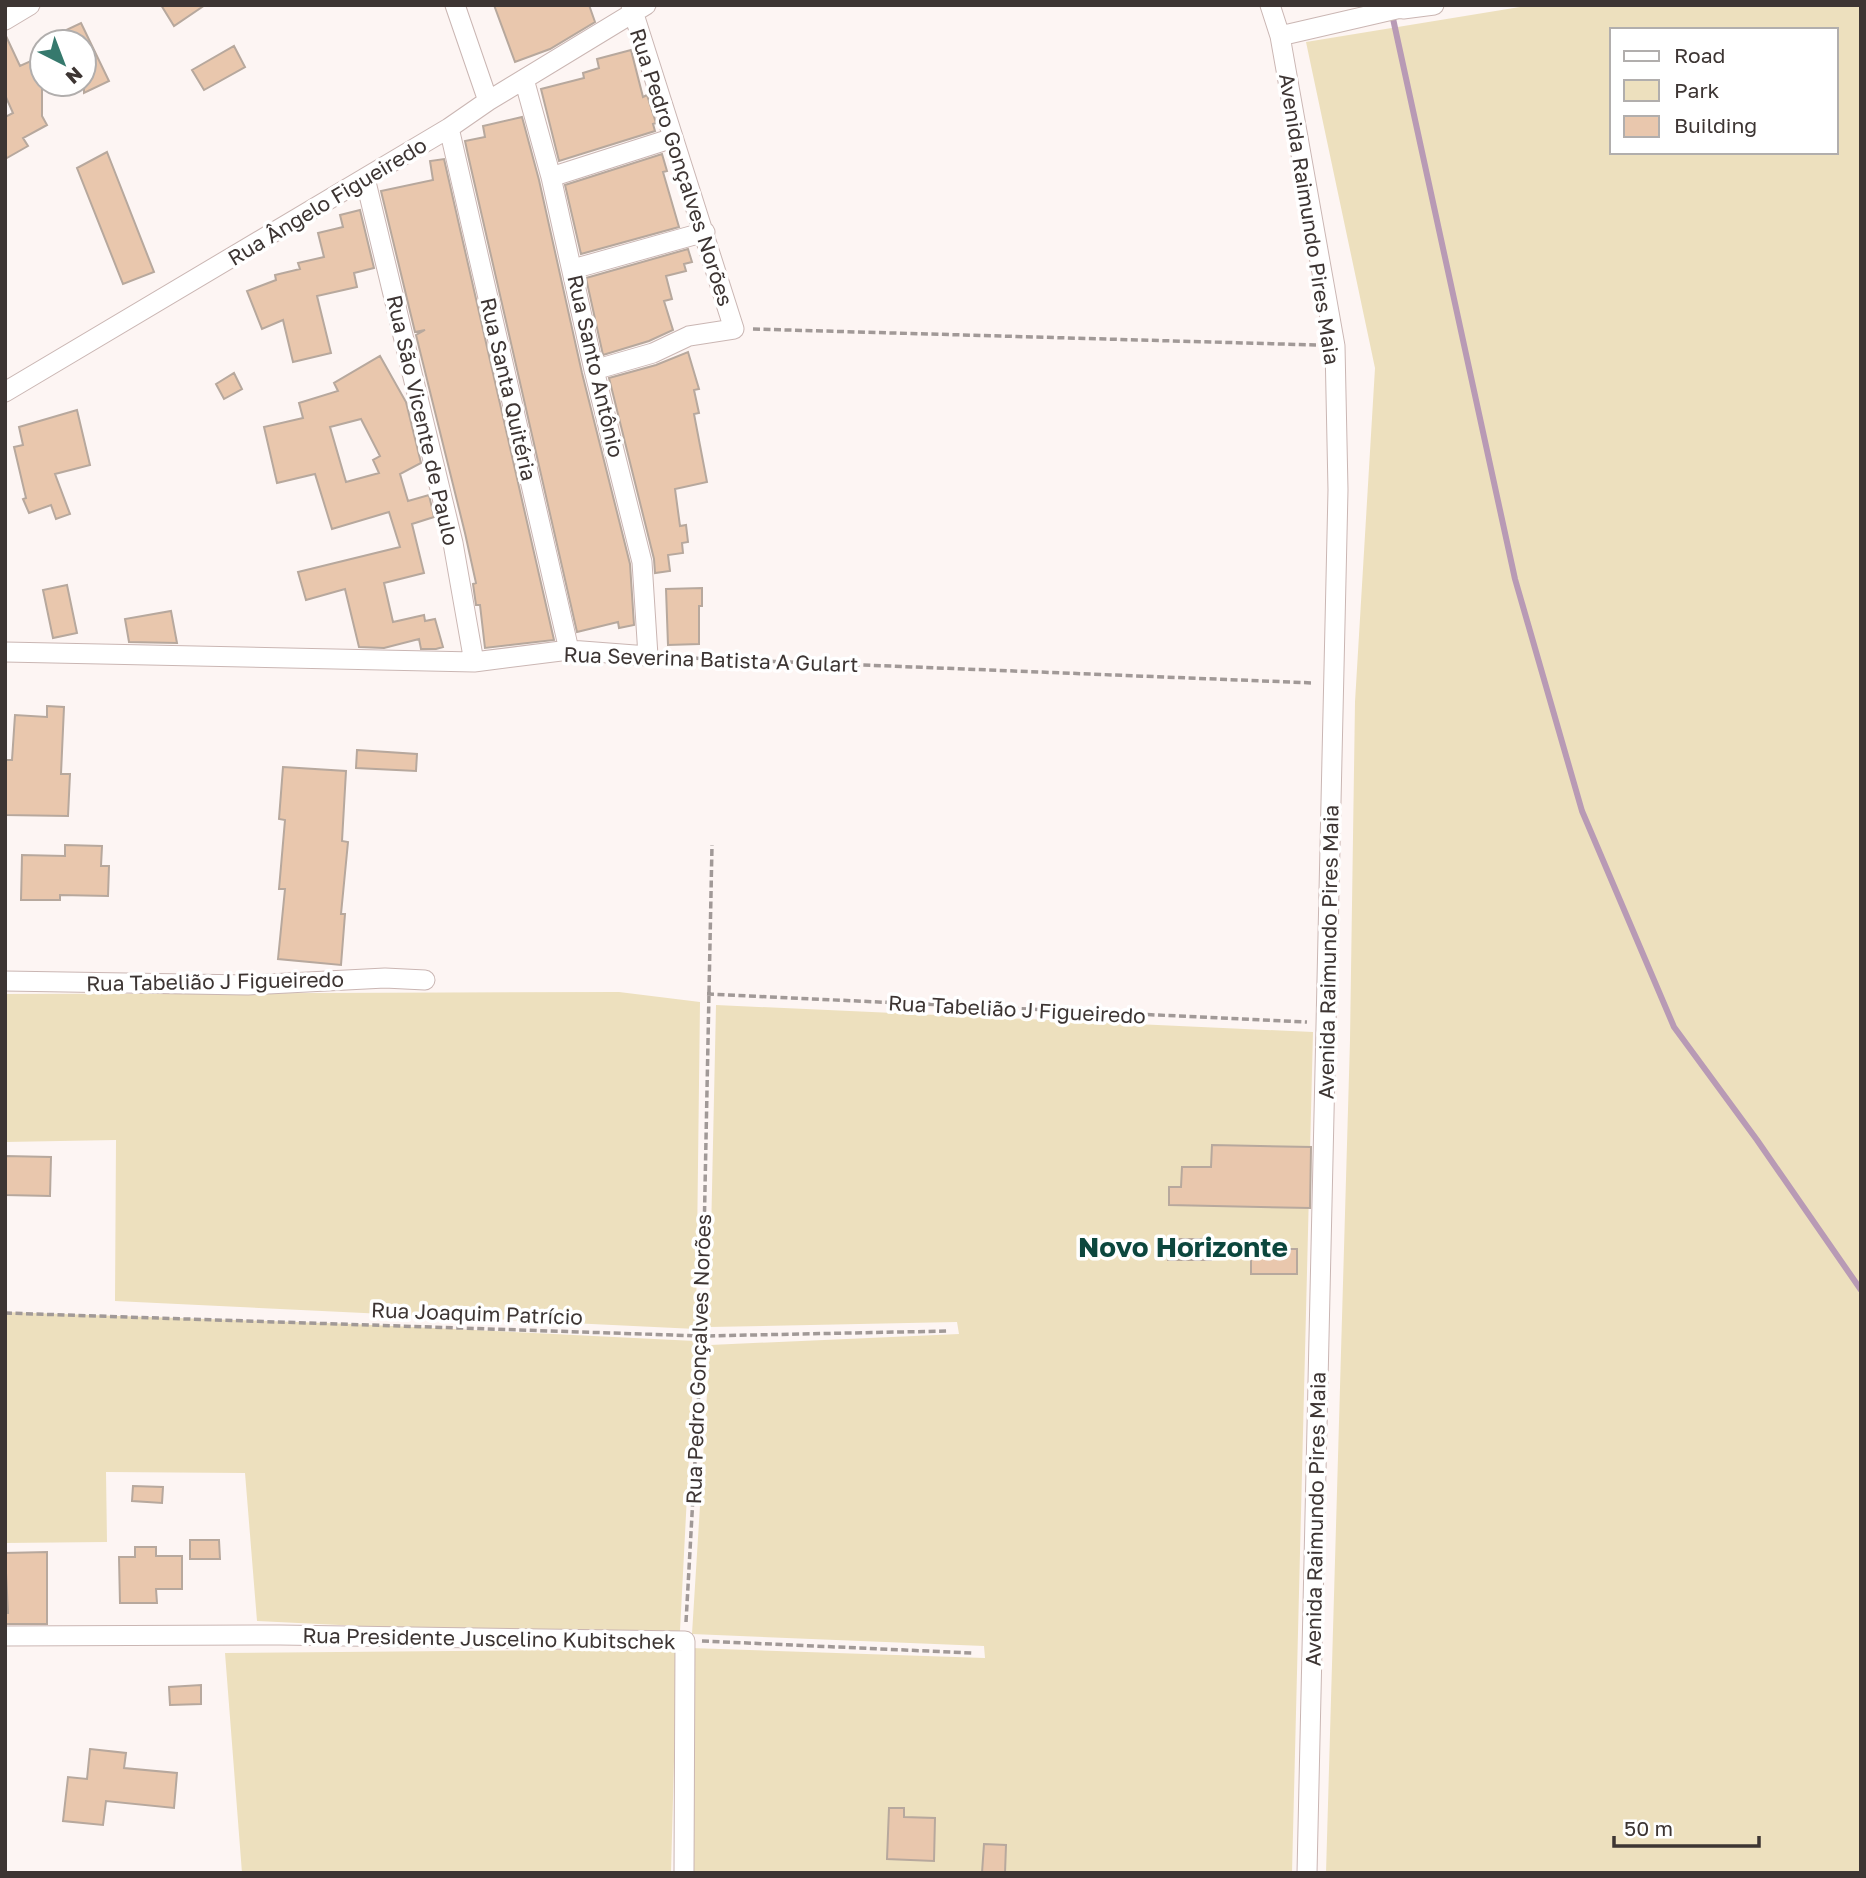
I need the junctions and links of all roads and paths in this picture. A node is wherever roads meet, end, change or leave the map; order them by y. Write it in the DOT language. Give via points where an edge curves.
graph roads {
  1 [pos="30,5"];
  2 [pos="455,5"];
  3 [pos="1270,5"];
  4 [pos="1414,5"];
  5 [pos="1434,5"];
  6 [pos="637,8"];
  7 [pos="1392,11"];
  8 [pos="5,20"];
  9 [pos="1280,36"];
  10 [pos="524,79"];
  11 [pos="488,101"];
  12 [pos="449,128"];
  13 [pos="673,138"];
  14 [pos="551,177"];
  15 [pos="365,178"];
  16 [pos="705,232"];
  17 [pos="573,270"];
  18 [pos="734,328"];
  19 [pos="1335,345"];
  20 [pos="594,370"];
  21 [pos="5,392"];
  22 [pos="569,650"];
  23 [pos="5,652"];
  24 [pos="648,656"];
  25 [pos="474,662"];
  26 [pos="1334,684"];
  27 [pos="712,845"];
  28 [pos="425,980"];
  29 [pos="5,981"];
  30 [pos="707,995"];
  31 [pos="1327,1023"];
  32 [pos="5,1313"];
  33 [pos="949,1331"];
  34 [pos="702,1336"];
  35 [pos="5,1636"];
  36 [pos="685,1641"];
  37 [pos="972,1653"];
  38 [pos="684,1873"];
  39 [pos="1307,1873"];
  1 -- 8 [label="street"];
  2 -- 11 [label="street"];
  3 -- 9 [label="street"];
  4 -- 7 [label="street"];
  5 -- 7 [label="street"];
  6 -- 10 [label="street, Rua Ângelo Figueiredo"];
  6 -- 13 [label="street, Rua Pedro Gonçalves Norões"];
  7 -- 9 [label="street"];
  9 -- 19 [label="street, Avenida Raimundo Pires Maia"];
  10 -- 11 [label="street, Rua Ângelo Figueiredo"];
  10 -- 14 [label="street, Rua Santo Antônio"];
  11 -- 12 [label="street, Rua Ângelo Figueiredo"];
  12 -- 15 [label="street, Rua Ângelo Figueiredo"];
  12 -- 22 [label="street, Rua Santa Quitéria"];
  13 -- 14 [label="street"];
  13 -- 16 [label="street, Rua Pedro Gonçalves Norões"];
  14 -- 17 [label="street, Rua Santo Antônio"];
  15 -- 21 [label="street, Rua Ângelo Figueiredo"];
  15 -- 25 [label="street, Rua São Vicente de Paulo" via="453,543"];
  16 -- 17 [label="street"];
  16 -- 18 [label="street, Rua Pedro Gonçalves Norões"];
  17 -- 20 [label="street, Rua Santo Antônio"];
  18 -- 19 [label="path"];
  18 -- 20 [label="street" via="689,336 653,353"];
  19 -- 26 [label="street, Avenida Raimundo Pires Maia"];
  20 -- 24 [label="street, Rua Santo Antônio" via="642,562"];
  22 -- 24 [label="street, Rua Severina Batista A Gulart"];
  22 -- 25 [label="street, Rua Severina Batista A Gulart"];
  23 -- 25 [label="street, Rua Severina Batista A Gulart"];
  24 -- 26 [label="path, Rua Severina Batista A Gulart"];
  26 -- 31 [label="street, Avenida Raimundo Pires Maia"];
  27 -- 30 [label="path, Rua Pedro Gonçalves Norões"];
  28 -- 29 [label="street, Rua Tabelião J Figueiredo" via="248,985"];
  30 -- 31 [label="path, Rua Tabelião J Figueiredo"];
  30 -- 34 [label="path, Rua Pedro Gonçalves Norões"];
  31 -- 39 [label="street, Avenida Raimundo Pires Maia"];
  32 -- 34 [label="path, Rua Joaquim Patrício"];
  33 -- 34 [label="path, Rua Joaquim Patrício"];
  34 -- 36 [label="path, Rua Pedro Gonçalves Norões"];
  35 -- 36 [label="street, Rua Presidente Juscelino Kubitschek"];
  36 -- 37 [label="path, Rua Presidente Juscelino Kubitschek"];
  36 -- 38 [label="street"];
}
